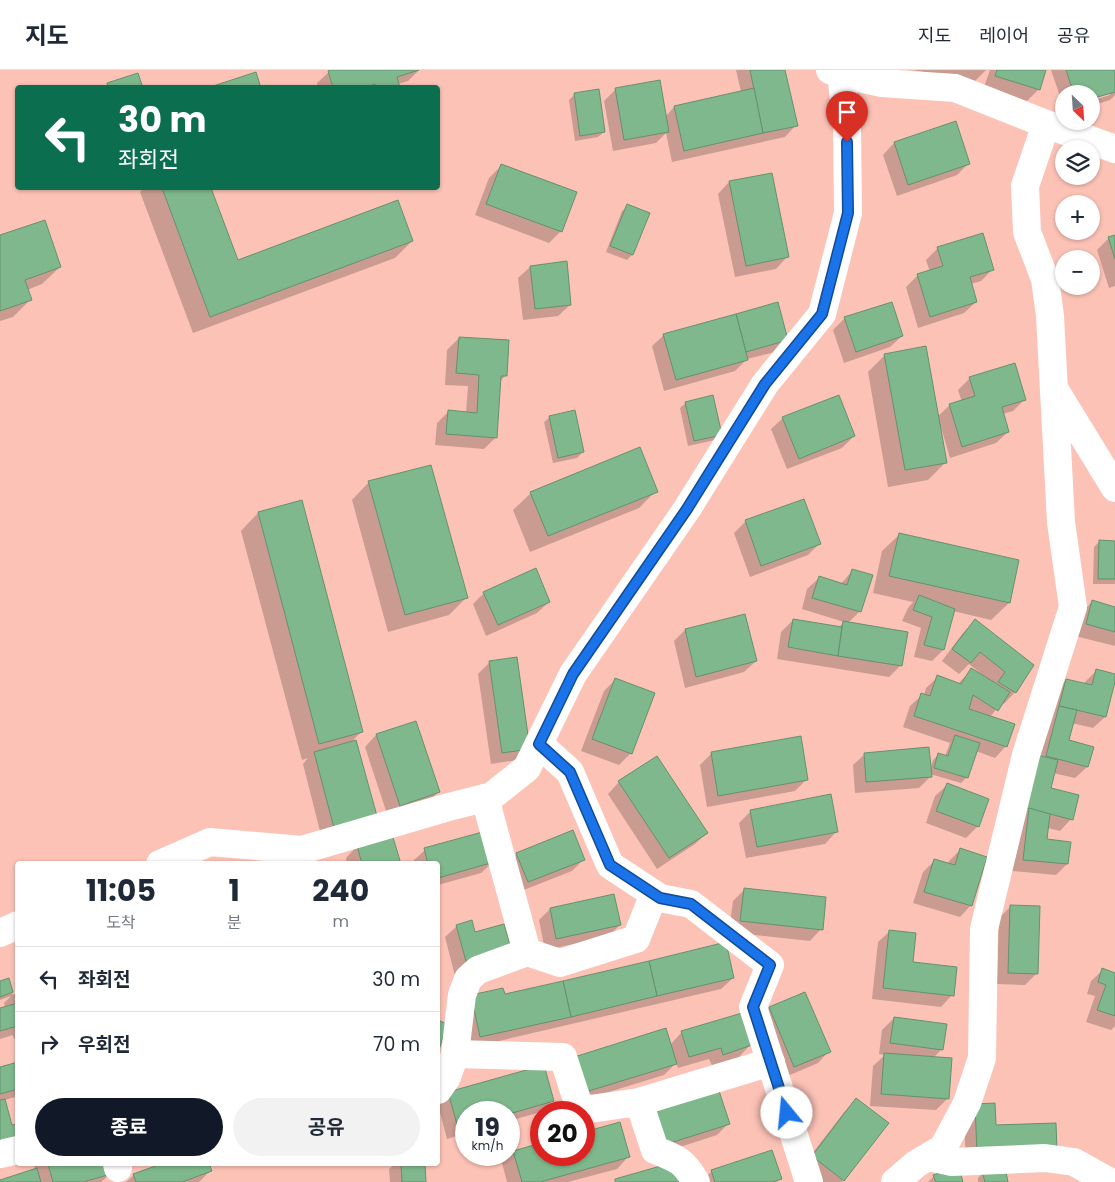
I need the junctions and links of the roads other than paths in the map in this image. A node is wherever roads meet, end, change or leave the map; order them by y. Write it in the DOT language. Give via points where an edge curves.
graph roads {
  1 [pos="836,72"];
  2 [pos="900,77"];
  3 [pos="1046,124"];
  4 [pos="1115,149"];
  5 [pos="1052,387"];
  6 [pos="1115,488"];
  7 [pos="539,744"];
  8 [pos="485,798"];
  9 [pos="167,861"];
  10 [pos="654,894"];
  11 [pos="15,926"];
  12 [pos="0,933"];
  13 [pos="527,952"];
  14 [pos="455,1054"];
  15 [pos="771,1062"];
  16 [pos="440,1087"];
  17 [pos="639,1102"];
  18 [pos="15,1151"];
  19 [pos="0,1154"];
  20 [pos="929,1157"];
  21 [pos="696,1182"];
  22 [pos="809,1182"];
  23 [pos="895,1182"];
  24 [pos="1110,1182"];
  1 -- 2 [label="street" via="882,83"];
  1 -- 7 [label="street" via="847,125 848,213 822,314 765,384 687,509 573,674"];
  2 -- 3 [label="street" via="955,88"];
  3 -- 4 [label="street"];
  3 -- 5 [label="street" via="1025,186 1027,232 1045,279 1050,316"];
  5 -- 6 [label="street"];
  5 -- 20 [label="street" via="1061,522 1073,607 1026,755 984,930 982,1058 967,1103 943,1148"];
  7 -- 8 [label="street" via="527,768"];
  7 -- 10 [label="street" via="570,772 610,865"];
  8 -- 9 [label="street" via="302,850 210,842"];
  8 -- 13 [label="street"];
  10 -- 13 [label="street" via="636,939 560,963"];
  10 -- 15 [label="street" via="691,904 770,965 753,1007"];
  11 -- 12 [label="street"];
  13 -- 14 [label="street" via="478,970 468,979 462,995"];
  14 -- 16 [label="street"];
  14 -- 17 [label="street" via="563,1057 579,1106 590,1109"];
  15 -- 17 [label="street"];
  15 -- 22 [label="street"];
  17 -- 21 [label="street" via="655,1150 686,1165"];
  18 -- 19 [label="street"];
  20 -- 23 [label="street"];
  20 -- 24 [label="street" via="952,1162 1045,1158 1074,1162"];
}
